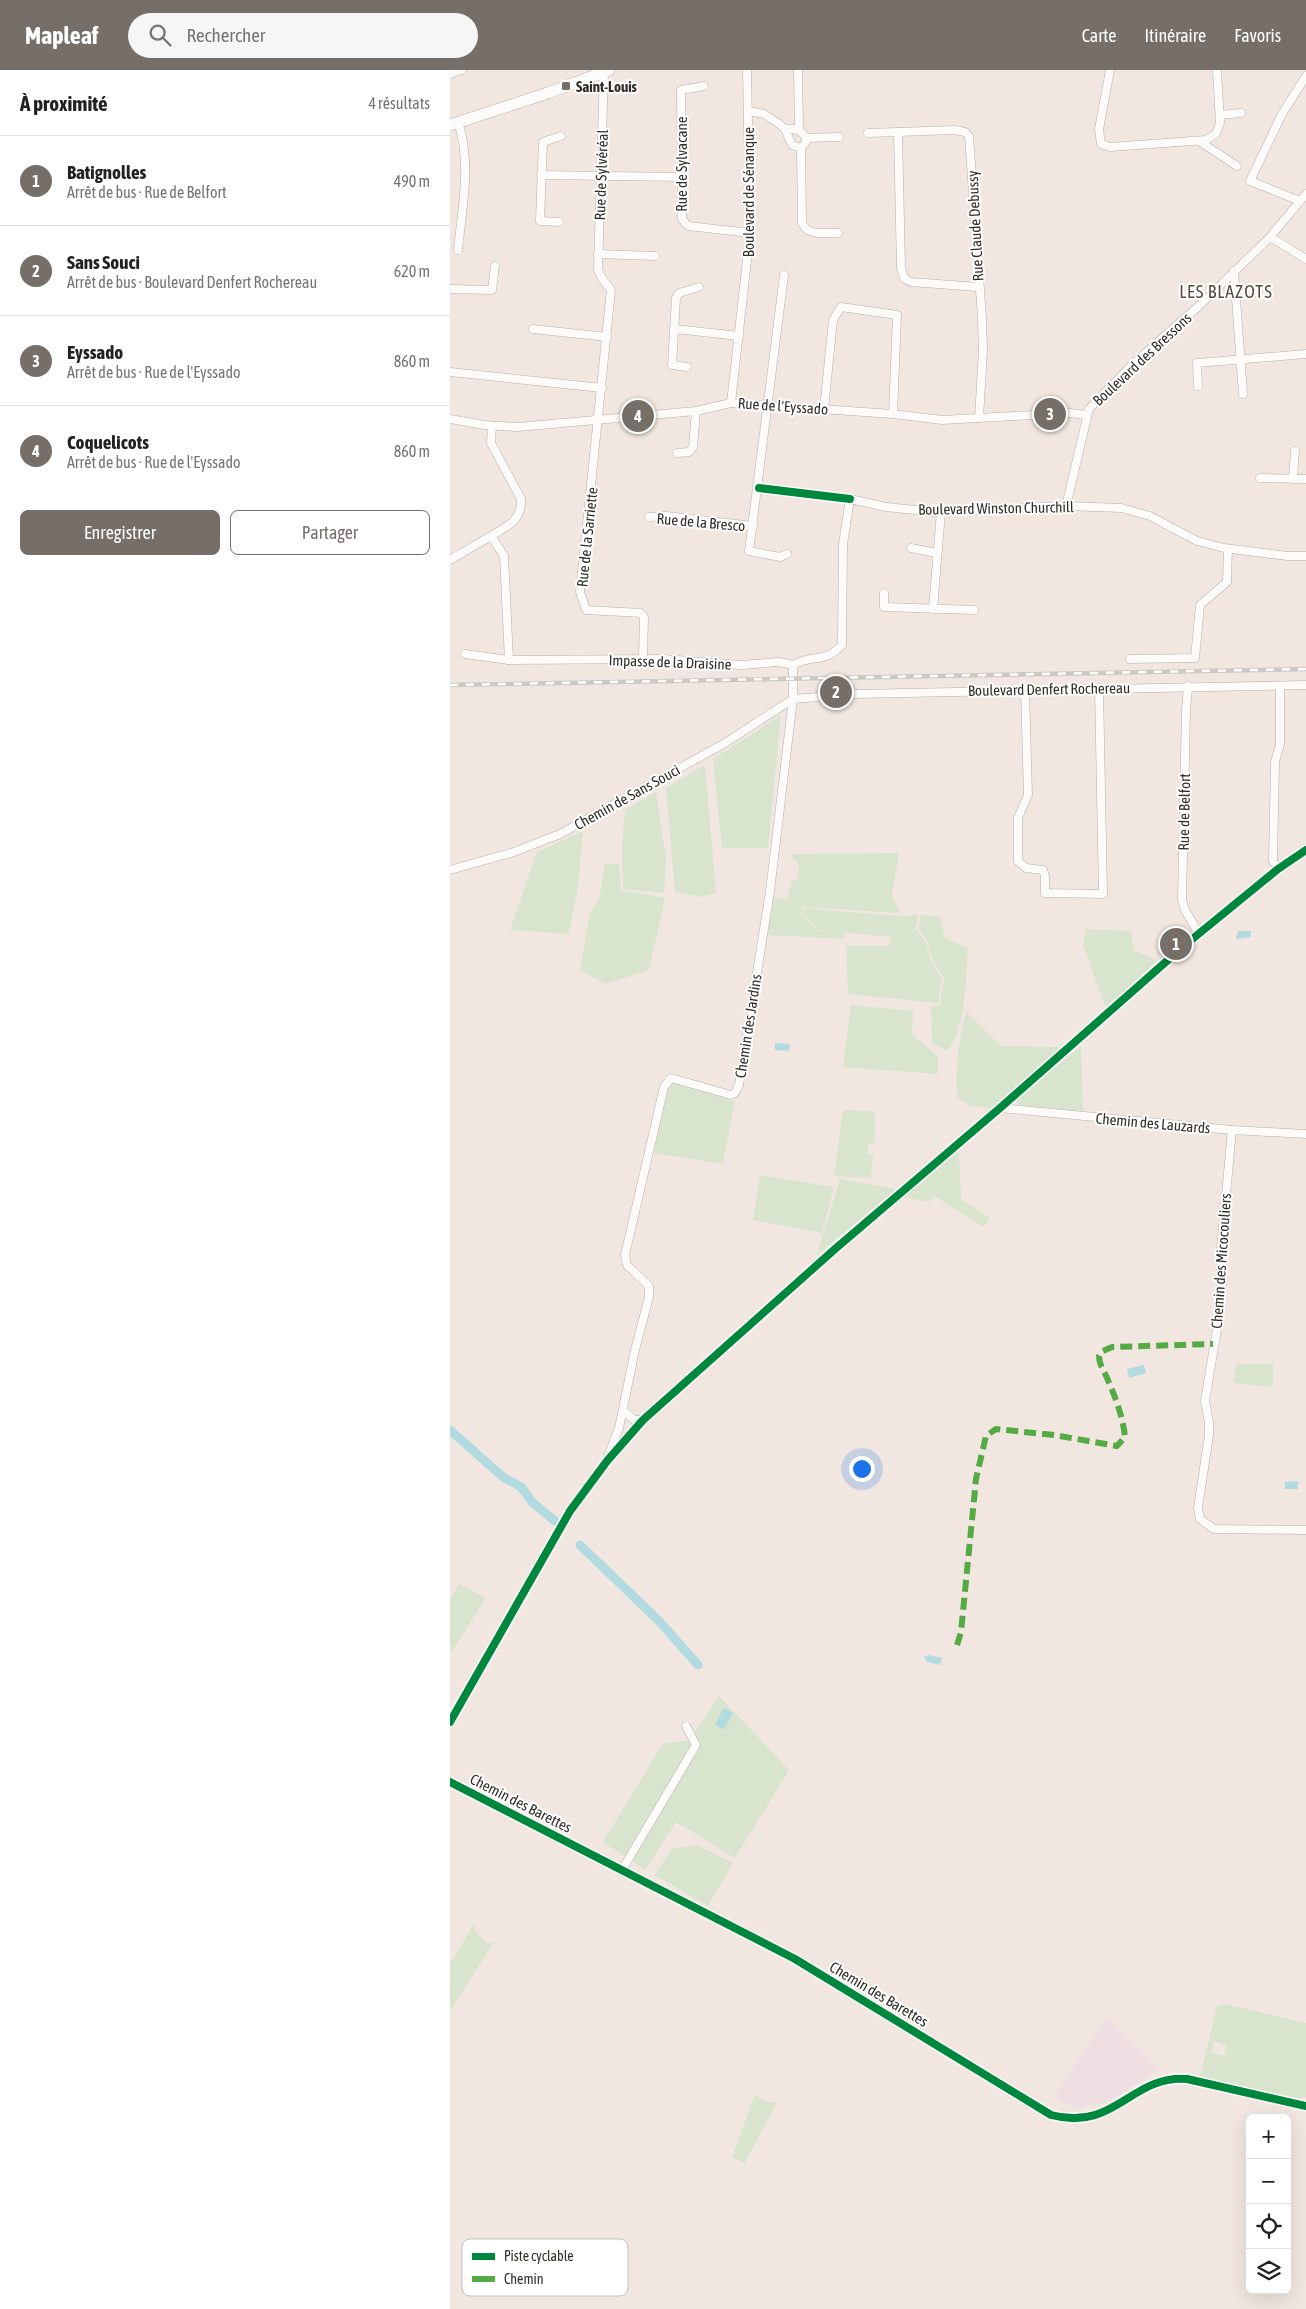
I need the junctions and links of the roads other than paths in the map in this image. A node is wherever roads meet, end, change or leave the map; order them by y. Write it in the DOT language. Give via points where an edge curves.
graph roads {
  1 [pos="462,70"];
  2 [pos="747,70"];
  3 [pos="798,70"];
  4 [pos="1110,70"];
  5 [pos="1217,70"];
  6 [pos="606,71"];
  7 [pos="450,74"];
  8 [pos="1306,76"];
  9 [pos="704,86"];
  10 [pos="748,111"];
  11 [pos="1241,113"];
  12 [pos="1220,115"];
  13 [pos="454,124"];
  14 [pos="785,129"];
  15 [pos="799,130"];
  16 [pos="898,132"];
  17 [pos="868,133"];
  18 [pos="561,136"];
  19 [pos="839,137"];
  20 [pos="806,138"];
  21 [pos="1199,141"];
  22 [pos="801,148"];
  23 [pos="1237,166"];
  24 [pos="541,176"];
  25 [pos="601,177"];
  26 [pos="681,177"];
  27 [pos="1306,194"];
  28 [pos="1300,201"];
  29 [pos="559,222"];
  30 [pos="750,233"];
  31 [pos="838,233"];
  32 [pos="1270,237"];
  33 [pos="458,250"];
  34 [pos="598,254"];
  35 [pos="655,256"];
  36 [pos="1306,259"];
  37 [pos="495,266"];
  38 [pos="1234,271"];
  39 [pos="784,275"];
  40 [pos="699,287"];
  41 [pos="978,287"];
  42 [pos="450,288"];
  43 [pos="532,329"];
  44 [pos="675,329"];
  45 [pos="739,336"];
  46 [pos="607,337"];
  47 [pos="1306,354"];
  48 [pos="1240,359"];
  49 [pos="687,367"];
  50 [pos="450,372"];
  51 [pos="1198,386"];
  52 [pos="602,388"];
  53 [pos="1242,394"];
  54 [pos="731,402"];
  55 [pos="767,405"];
  56 [pos="824,409"];
  57 [pos="696,411"];
  58 [pos="893,414"];
  59 [pos="1086,415"];
  60 [pos="979,418"];
  61 [pos="450,419"];
  62 [pos="600,420"];
  63 [pos="492,426"];
  64 [pos="1295,451"];
  65 [pos="677,453"];
  66 [pos="1260,478"];
  67 [pos="1293,479"];
  68 [pos="1306,479"];
  69 [pos="759,488"];
  70 [pos="850,499"];
  71 [pos="1066,506"];
  72 [pos="941,512"];
  73 [pos="648,517"];
  74 [pos="753,526"];
  75 [pos="491,536"];
  76 [pos="911,548"];
  77 [pos="1228,549"];
  78 [pos="936,553"];
  79 [pos="787,554"];
  80 [pos="1306,556"];
  81 [pos="450,560"];
  82 [pos="884,593"];
  83 [pos="933,609"];
  84 [pos="974,610"];
  85 [pos="465,654"];
  86 [pos="643,659"];
  87 [pos="1130,659"];
  88 [pos="509,660"];
  89 [pos="793,665"];
  90 [pos="1306,685"];
  91 [pos="1188,686"];
  92 [pos="1280,686"];
  93 [pos="1100,688"];
  94 [pos="1025,690"];
  95 [pos="793,699"];
  96 [pos="1306,850"];
  97 [pos="1278,869"];
  98 [pos="450,870"];
  99 [pos="1199,934"];
  100 [pos="1000,1108"];
  101 [pos="1232,1130"];
  102 [pos="1306,1134"];
  103 [pos="622,1410"];
  104 [pos="643,1420"];
  105 [pos="607,1461"];
  106 [pos="1306,1530"];
  107 [pos="450,1722"];
  108 [pos="686,1726"];
  109 [pos="450,1782"];
  110 [pos="622,1870"];
  111 [pos="1306,2106"];
  1 -- 7 [label="street"];
  2 -- 10 [label="street, Boulevard de Sénanque"];
  3 -- 15 [label="street"];
  4 -- 21 [label="street" via="1099,130 1101,144 1110,147"];
  5 -- 12 [label="street"];
  6 -- 13 [label="main road"];
  6 -- 25 [label="street, Rue de Sylvéréal"];
  8 -- 28 [label="street" via="1282,114 1250,181"];
  9 -- 26 [label="street, Rue de Sylvacane" via="681,90"];
  10 -- 14 [label="street" via="764,114"];
  10 -- 30 [label="street, Boulevard de Sénanque"];
  11 -- 12 [label="street"];
  12 -- 21 [label="street" via="1216,134"];
  13 -- 33 [label="street" via="465,148"];
  14 -- 15 [label="street"];
  14 -- 22 [label="street" via="790,142"];
  15 -- 20 [label="street"];
  16 -- 17 [label="street, Rue Claude Debussy"];
  16 -- 41 [label="street" via="901,268 904,278 911,282"];
  16 -- 41 [label="street, Rue Claude Debussy" via="955,130 969,136"];
  18 -- 24 [label="street" via="543,142"];
  19 -- 20 [label="street"];
  20 -- 22 [label="street"];
  21 -- 23 [label="street"];
  22 -- 31 [label="street" via="802,223 812,232"];
  24 -- 25 [label="street"];
  24 -- 29 [label="street" via="540,221"];
  25 -- 26 [label="street"];
  25 -- 34 [label="street, Rue de Sylvéréal"];
  26 -- 30 [label="street, Rue de Sylvacane" via="680,212 688,226"];
  27 -- 28 [label="street, Boulevard des Bressons"];
  28 -- 32 [label="street, Boulevard des Bressons"];
  30 -- 45 [label="street, Boulevard de Sénanque"];
  32 -- 36 [label="street"];
  32 -- 38 [label="street, Boulevard des Bressons"];
  34 -- 35 [label="street"];
  34 -- 46 [label="street, Rue de Sylvéréal" via="598,269 611,290"];
  37 -- 42 [label="street" via="492,290"];
  38 -- 48 [label="street"];
  38 -- 59 [label="street, Boulevard des Bressons" via="1134,363"];
  39 -- 55 [label="street"];
  40 -- 44 [label="street" via="680,293 676,298"];
  41 -- 60 [label="street, Rue Claude Debussy" via="983,350"];
  43 -- 46 [label="street"];
  44 -- 45 [label="street"];
  44 -- 49 [label="street" via="672,365"];
  45 -- 54 [label="street, Boulevard de Sénanque"];
  46 -- 52 [label="street, Rue de Sylvéréal"];
  47 -- 48 [label="street"];
  48 -- 51 [label="street" via="1197,363"];
  48 -- 53 [label="street"];
  50 -- 52 [label="street"];
  52 -- 62 [label="street, Rue de Sylvéréal"];
  54 -- 55 [label="street, Rue de l'Eyssado"];
  54 -- 57 [label="street, Rue de l'Eyssado"];
  55 -- 56 [label="street, Rue de l'Eyssado"];
  55 -- 69 [label="street"];
  56 -- 58 [label="street, Rue de l'Eyssado"];
  56 -- 58 [label="street" via="834,320 840,307 897,314"];
  57 -- 62 [label="street, Rue de l'Eyssado"];
  57 -- 65 [label="street" via="693,448 689,452"];
  58 -- 60 [label="street, Rue de l'Eyssado" via="942,420"];
  59 -- 60 [label="street, Rue de l'Eyssado"];
  59 -- 71 [label="street, Boulevard des Bressons"];
  61 -- 63 [label="street, Rue de l'Eyssado"];
  62 -- 63 [label="street, Rue de l'Eyssado" via="518,428"];
  62 -- 86 [label="street, Rue de la Sarriette" via="580,592 586,610 641,613 644,617"];
  63 -- 75 [label="street" via="491,443 521,499 522,510 518,519"];
  64 -- 67 [label="street"];
  66 -- 67 [label="street"];
  67 -- 68 [label="street"];
  69 -- 70 [label="street, Boulevard Winston Churchill"];
  69 -- 74 [label="street"];
  70 -- 72 [label="street, Boulevard Winston Churchill" via="886,507"];
  70 -- 89 [label="street" via="844,544 842,644 833,655 801,660"];
  71 -- 72 [label="street, Boulevard Winston Churchill"];
  71 -- 77 [label="street, Boulevard Winston Churchill" via="1121,508 1150,516 1197,541"];
  72 -- 78 [label="street"];
  73 -- 74 [label="street, Rue de la Bresco" via="666,516"];
  74 -- 79 [label="street" via="749,551 780,557"];
  75 -- 81 [label="street"];
  75 -- 88 [label="street" via="504,556"];
  76 -- 78 [label="street"];
  77 -- 80 [label="street, Boulevard Winston Churchill"];
  77 -- 87 [label="street" via="1226,582 1200,605 1195,658"];
  78 -- 83 [label="street"];
  82 -- 83 [label="street" via="884,607"];
  83 -- 84 [label="street"];
  85 -- 88 [label="street, Impasse de la Draisine"];
  86 -- 88 [label="street, Impasse de la Draisine"];
  86 -- 89 [label="street, Impasse de la Draisine"];
  89 -- 95 [label="street"];
  90 -- 92 [label="street, Boulevard Denfert Rochereau"];
  91 -- 92 [label="street, Boulevard Denfert Rochereau"];
  91 -- 93 [label="street, Boulevard Denfert Rochereau"];
  91 -- 99 [label="street, Rue de Belfort" via="1182,900"];
  92 -- 97 [label="street" via="1280,744 1275,762 1274,861"];
  93 -- 94 [label="street, Boulevard Denfert Rochereau"];
  93 -- 94 [label="street" via="1104,894 1045,893 1043,870 1026,868 1018,861 1018,818 1028,795"];
  94 -- 95 [label="street, Boulevard Denfert Rochereau" via="856,694"];
  95 -- 98 [label="street, Chemin de Sans Souci" via="725,744 560,834 514,852"];
  95 -- 103 [label="street, Chemin des Jardins" via="770,890 739,1085 731,1095 671,1078 664,1087 626,1255 627,1265 650,1290"];
  96 -- 97 [label="street"];
  97 -- 99 [label="street"];
  99 -- 100 [label="street"];
  100 -- 101 [label="street, Chemin des Lauzards"];
  100 -- 104 [label="street"];
  101 -- 102 [label="street, Chemin des Lauzards"];
  101 -- 106 [label="street, Chemin des Micocouliers" via="1220,1259 1220,1311 1204,1401 1209,1435 1198,1508 1200,1519 1214,1529"];
  103 -- 104 [label="street" via="634,1420"];
  103 -- 105 [label="street, Chemin des Jardins"];
  104 -- 105 [label="street"];
  105 -- 107 [label="street" via="570,1511"];
  108 -- 110 [label="street" via="696,1745"];
  109 -- 110 [label="street, Chemin des Barettes"];
  110 -- 111 [label="street, Chemin des Barettes" via="795,1959 1051,2115 1090,2117 1115,2107 1148,2086 1172,2078"];
}
